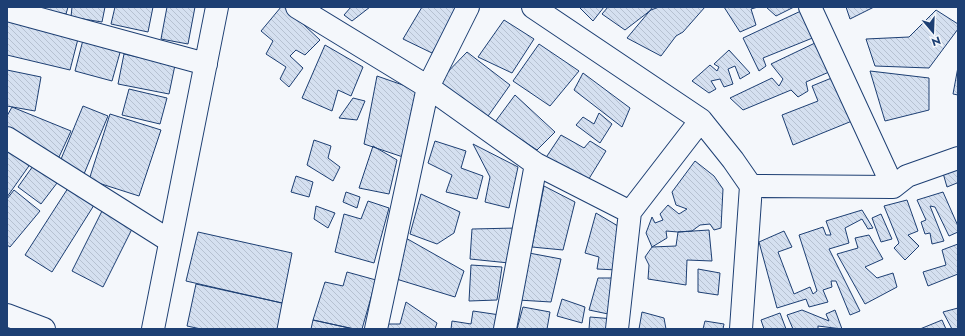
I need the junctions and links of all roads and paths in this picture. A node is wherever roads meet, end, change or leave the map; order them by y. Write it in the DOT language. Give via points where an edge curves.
graph roads {
  1 [pos="217,7"];
  2 [pos="297,7"];
  3 [pos="468,7"];
  4 [pos="533,7"];
  5 [pos="810,7"];
  6 [pos="7,10"];
  7 [pos="206,64"];
  8 [pos="428,87"];
  9 [pos="701,120"];
  10 [pos="7,138"];
  11 [pos="958,158"];
  12 [pos="536,164"];
  13 [pos="751,186"];
  14 [pos="893,187"];
  15 [pos="630,212"];
  16 [pos="170,241"];
  17 [pos="7,315"];
  18 [pos="44,329"];
  19 [pos="153,329"];
  20 [pos="376,329"];
  21 [pos="505,329"];
  22 [pos="617,329"];
  23 [pos="741,329"];
  1 -- 7 [label="street"];
  2 -- 8 [label="street"];
  3 -- 8 [label="street"];
  4 -- 9 [label="street"];
  5 -- 14 [label="street"];
  6 -- 7 [label="street"];
  7 -- 16 [label="street"];
  8 -- 12 [label="street"];
  8 -- 20 [label="street"];
  9 -- 13 [label="street"];
  9 -- 15 [label="street"];
  10 -- 16 [label="street"];
  11 -- 14 [label="street" via="906,176"];
  12 -- 15 [label="street"];
  12 -- 21 [label="street"];
  13 -- 14 [label="street"];
  13 -- 23 [label="street"];
  15 -- 22 [label="street"];
  16 -- 19 [label="street"];
  17 -- 18 [label="street"];
}
